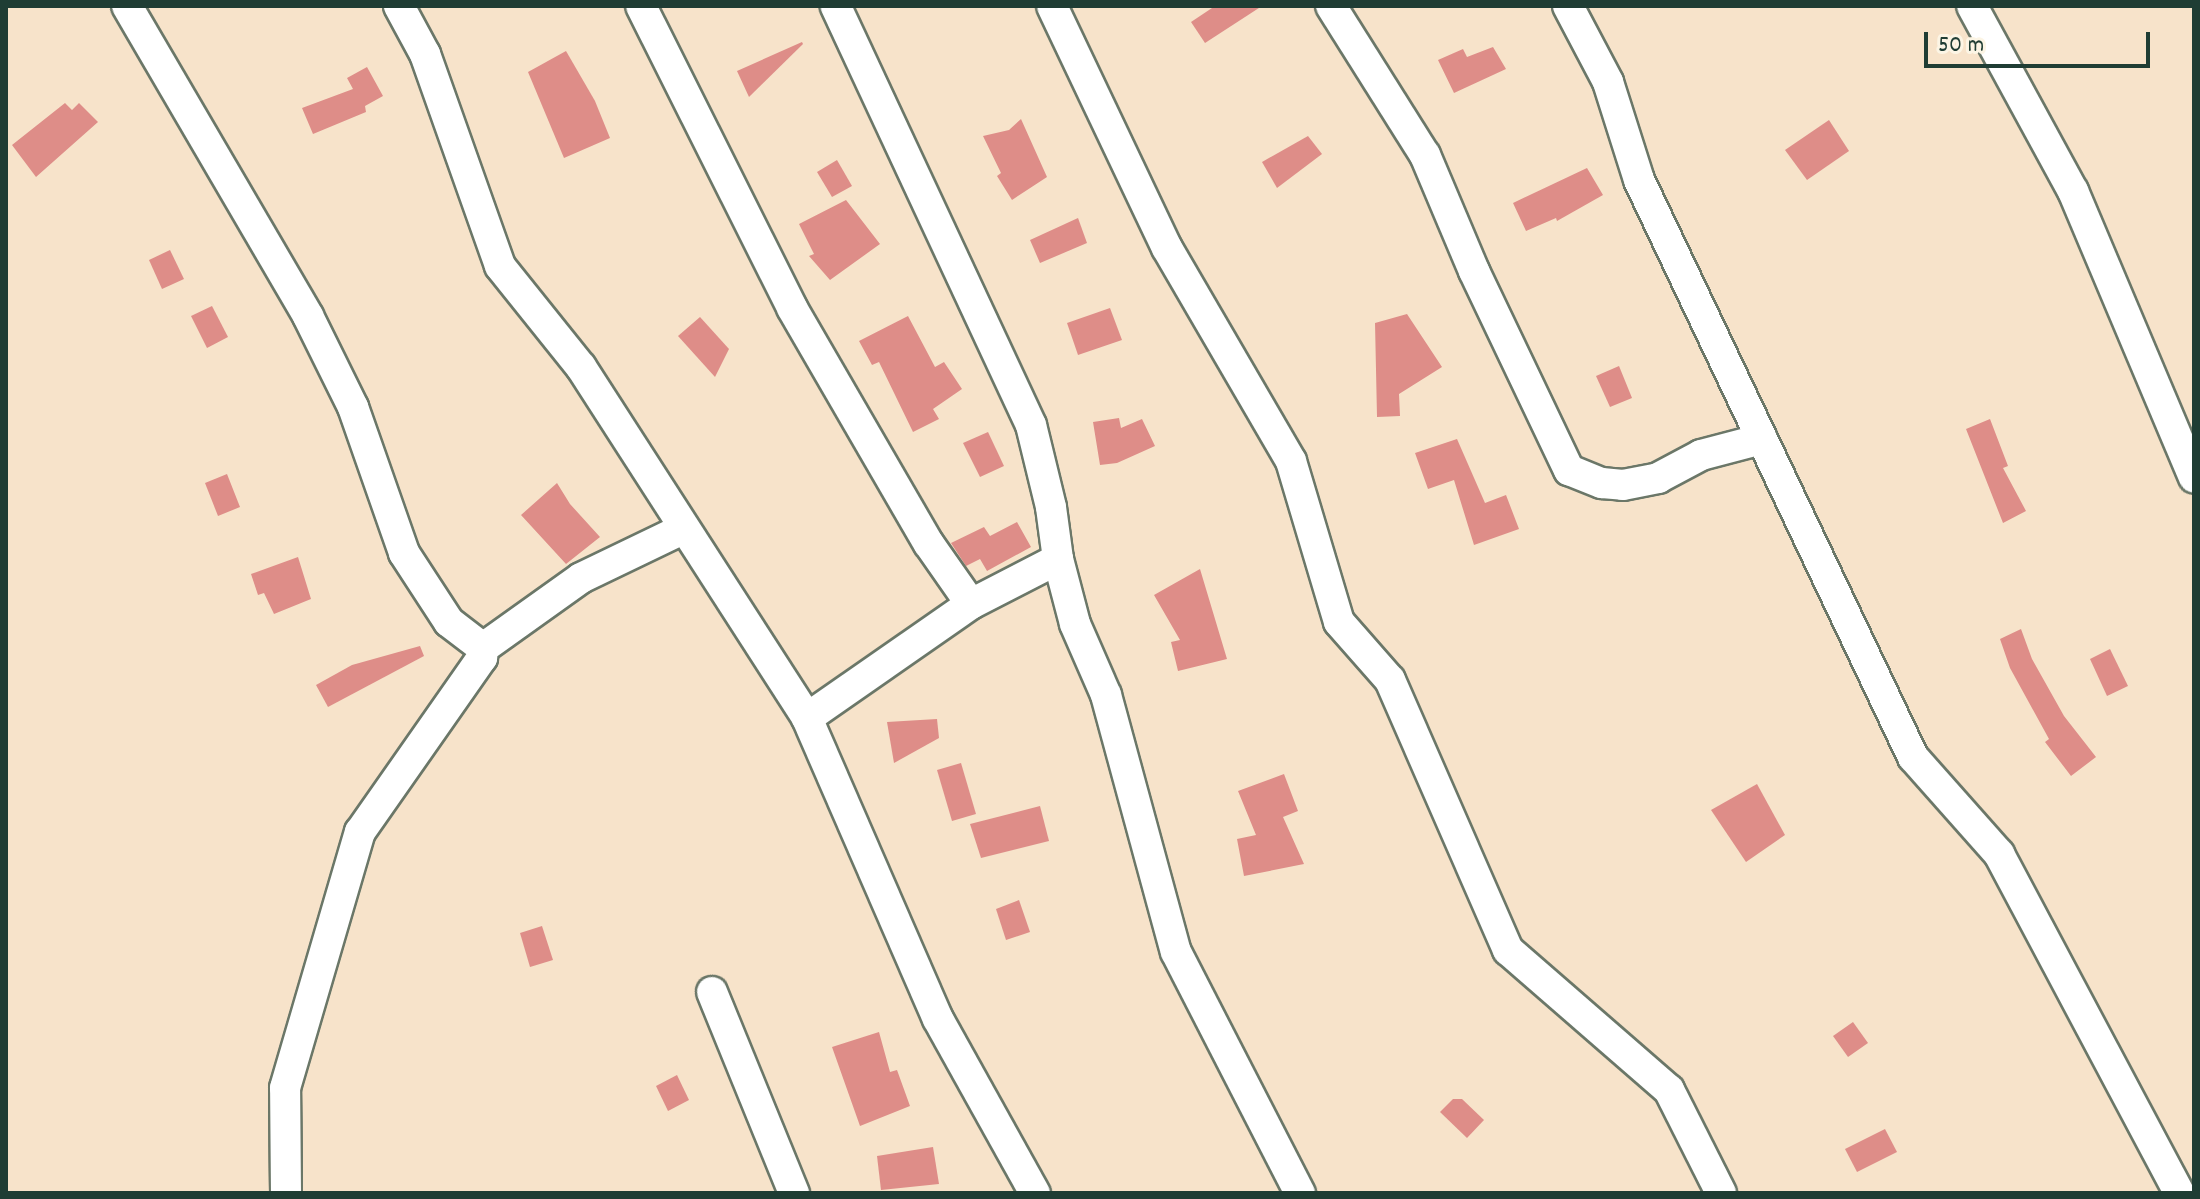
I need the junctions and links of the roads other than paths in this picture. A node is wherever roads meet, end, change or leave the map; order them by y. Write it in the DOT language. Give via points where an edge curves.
graph roads {
  1 [pos="127,6"];
  2 [pos="399,6"];
  3 [pos="641,6"];
  4 [pos="836,6"];
  5 [pos="1052,6"];
  6 [pos="1331,6"];
  7 [pos="1568,6"];
  8 [pos="1972,6"];
  9 [pos="1762,439"];
  10 [pos="2194,478"];
  11 [pos="683,529"];
  12 [pos="1058,559"];
  13 [pos="971,604"];
  14 [pos="483,648"];
  15 [pos="807,718"];
  16 [pos="712,992"];
  17 [pos="286,1193"];
  18 [pos="794,1193"];
  19 [pos="1035,1193"];
  20 [pos="1300,1193"];
  21 [pos="1721,1193"];
  22 [pos="2179,1193"];
  1 -- 14 [label="street" via="308,316 353,407 404,553 449,622"];
  2 -- 11 [label="street" via="425,54 500,266 581,367"];
  3 -- 13 [label="street" via="792,308 929,544"];
  4 -- 12 [label="street" via="1031,425"];
  5 -- 21 [label="street" via="1167,248 1291,461 1339,622 1390,680 1508,950 1669,1090"];
  6 -- 9 [label="street" via="1425,155 1569,470 1623,485 1658,478 1701,455"];
  7 -- 9 [label="street" via="1608,82 1639,180"];
  8 -- 10 [label="street" via="2073,191"];
  9 -- 22 [label="street" via="1913,757 1999,854"];
  11 -- 14 [label="street" via="581,578"];
  11 -- 15 [label="street"];
  12 -- 13 [label="street"];
  12 -- 20 [label="street" via="1075,624 1106,695 1176,952"];
  13 -- 15 [label="street"];
  14 -- 17 [label="street" via="482,658 360,832 285,1088"];
  15 -- 19 [label="street" via="938,1019"];
  16 -- 18 [label="street"];
}
